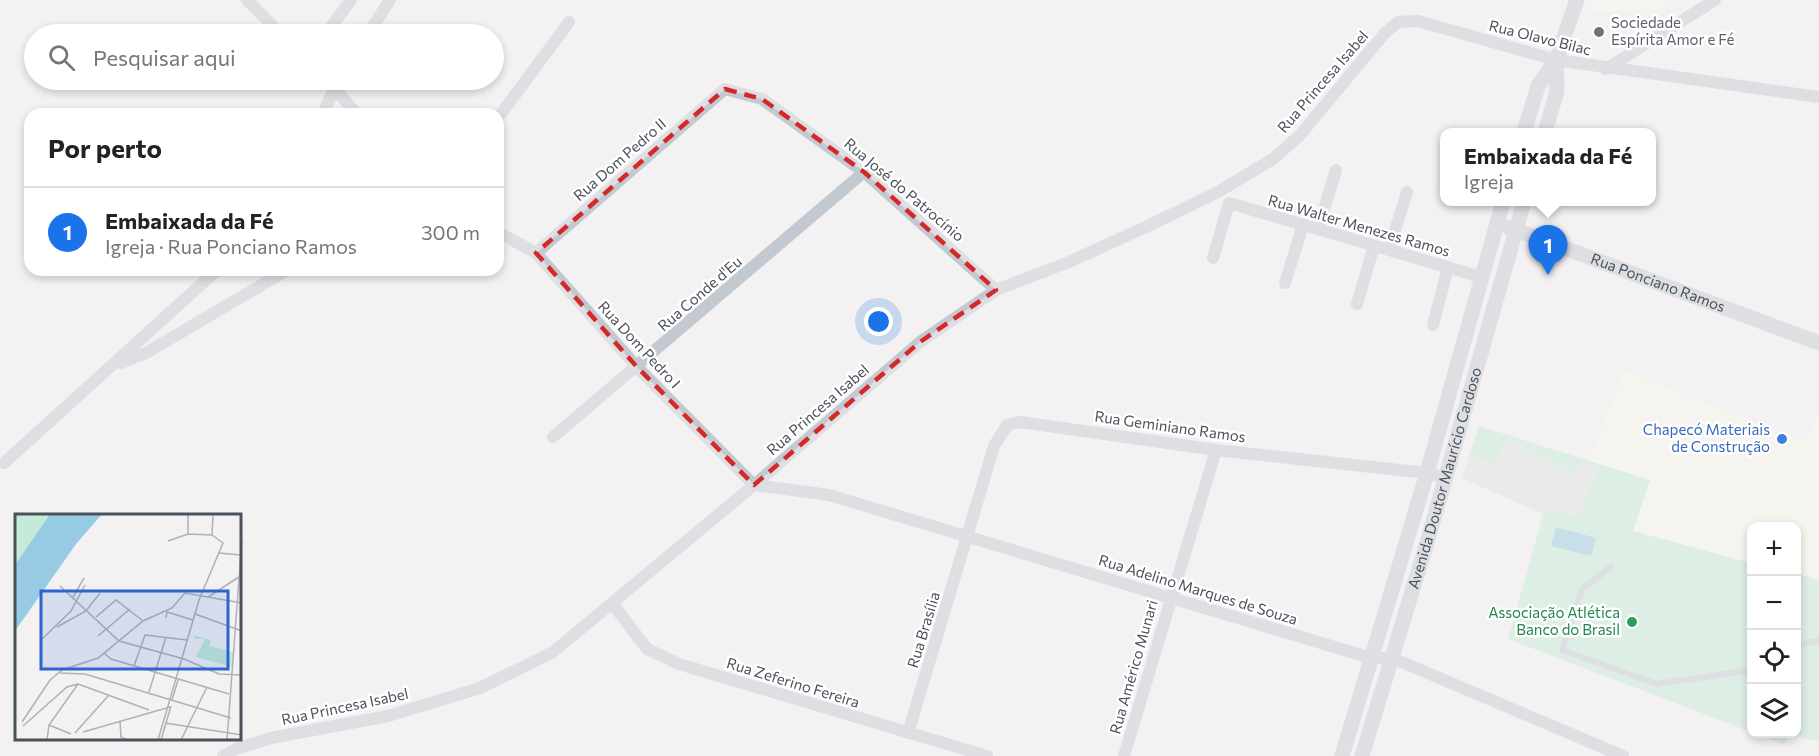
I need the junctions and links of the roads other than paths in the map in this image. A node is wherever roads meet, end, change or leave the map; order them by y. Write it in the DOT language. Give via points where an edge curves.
graph roads {
  1 [pos="247,0"];
  2 [pos="351,0"];
  3 [pos="390,0"];
  4 [pos="1577,0"];
  5 [pos="1715,0"];
  6 [pos="569,22"];
  7 [pos="1398,22"];
  8 [pos="271,24"];
  9 [pos="333,24"];
  10 [pos="374,24"];
  11 [pos="1556,60"];
  12 [pos="1606,69"];
  13 [pos="724,89"];
  14 [pos="330,90"];
  15 [pos="339,90"];
  16 [pos="1819,97"];
  17 [pos="325,108"];
  18 [pos="352,108"];
  19 [pos="504,110"];
  20 [pos="1525,128"];
  21 [pos="1546,128"];
  22 [pos="1336,170"];
  23 [pos="864,172"];
  24 [pos="1407,192"];
  25 [pos="1501,206"];
  26 [pos="1523,206"];
  27 [pos="1496,223"];
  28 [pos="1303,225"];
  29 [pos="1318,229"];
  30 [pos="1516,230"];
  31 [pos="504,235"];
  32 [pos="1374,246"];
  33 [pos="1389,250"];
  34 [pos="536,253"];
  35 [pos="1213,258"];
  36 [pos="1449,268"];
  37 [pos="211,276"];
  38 [pos="277,276"];
  39 [pos="1481,277"];
  40 [pos="1285,282"];
  41 [pos="996,290"];
  42 [pos="1357,304"];
  43 [pos="1432,325"];
  44 [pos="1464,342"];
  45 [pos="1819,343"];
  46 [pos="1483,348"];
  47 [pos="115,365"];
  48 [pos="637,367"];
  49 [pos="553,437"];
  50 [pos="1216,450"];
  51 [pos="4,463"];
  52 [pos="1427,473"];
  53 [pos="1445,478"];
  54 [pos="754,485"];
  55 [pos="969,535"];
  56 [pos="1611,567"];
  57 [pos="1170,598"];
  58 [pos="612,603"];
  59 [pos="1819,641"];
  60 [pos="1801,646"];
  61 [pos="1371,658"];
  62 [pos="1392,658"];
  63 [pos="1747,671"];
  64 [pos="908,733"];
  65 [pos="223,756"];
  66 [pos="987,756"];
  67 [pos="1124,756"];
  68 [pos="1342,756"];
  69 [pos="1362,756"];
  70 [pos="1623,756"];
  1 -- 8 [label="street"];
  2 -- 9 [label="street"];
  3 -- 10 [label="street"];
  4 -- 11 [label="street"];
  5 -- 12 [label="street"];
  6 -- 19 [label="street"];
  7 -- 11 [label="street, Rua Olavo Bilac" via="1418,21"];
  7 -- 41 [label="street, Rua Princesa Isabel" via="1300,135 1274,159 1218,192 1140,229"];
  11 -- 12 [label="street, Rua Olavo Bilac"];
  11 -- 20 [label="street" via="1538,86"];
  11 -- 21 [label="street" via="1557,91"];
  12 -- 16 [label="street, Rua Olavo Bilac"];
  13 -- 23 [label="street, Rua José do Patrocínio" via="762,99"];
  13 -- 34 [label="street, Rua Dom Pedro II"];
  14 -- 17 [label="street"];
  15 -- 18 [label="street"];
  22 -- 29 [label="street"];
  23 -- 41 [label="street, Rua José do Patrocínio"];
  23 -- 48 [label="street, Rua Conde d'Eu"];
  24 -- 33 [label="street"];
  25 -- 27 [label="street, Avenida Doutor Maurício Cardoso"];
  26 -- 30 [label="street, Avenida Doutor Maurício Cardoso"];
  27 -- 30 [label="street, Rua Ponciano Ramos"];
  27 -- 39 [label="street, Avenida Doutor Maurício Cardoso"];
  28 -- 29 [label="street, Rua Walter Menezes Ramos"];
  28 -- 35 [label="street, Rua Walter Menezes Ramos" via="1229,203"];
  28 -- 40 [label="street"];
  29 -- 32 [label="street, Rua Walter Menezes Ramos"];
  30 -- 45 [label="street, Rua Ponciano Ramos"];
  30 -- 46 [label="street, Avenida Doutor Maurício Cardoso"];
  31 -- 34 [label="street, Rua Dom Pedro I"];
  32 -- 33 [label="street, Rua Walter Menezes Ramos"];
  32 -- 42 [label="street"];
  33 -- 36 [label="street, Rua Walter Menezes Ramos"];
  34 -- 48 [label="street, Rua Dom Pedro I"];
  36 -- 39 [label="street, Rua Walter Menezes Ramos"];
  36 -- 43 [label="street"];
  37 -- 47 [label="street"];
  38 -- 47 [label="street" via="146,353"];
  39 -- 44 [label="street, Avenida Doutor Maurício Cardoso"];
  41 -- 54 [label="street, Rua Princesa Isabel" via="920,342"];
  44 -- 46 [label="street"];
  44 -- 52 [label="street, Avenida Doutor Maurício Cardoso"];
  46 -- 53 [label="street, Avenida Doutor Maurício Cardoso"];
  47 -- 51 [label="street"];
  48 -- 49 [label="street, Rua Conde d'Eu"];
  48 -- 54 [label="street, Rua Dom Pedro I"];
  50 -- 52 [label="street, Rua Geminiano Ramos"];
  50 -- 55 [label="street, Rua Geminiano Ramos" via="1020,422 1007,425 994,446"];
  50 -- 57 [label="street, Rua Américo Munari"];
  52 -- 53 [label="street, Rua Geminiano Ramos"];
  52 -- 61 [label="street, Avenida Doutor Maurício Cardoso"];
  53 -- 62 [label="street, Avenida Doutor Maurício Cardoso"];
  54 -- 55 [label="street, Rua Adelino Marques de Souza" via="829,495"];
  54 -- 58 [label="street, Rua Princesa Isabel"];
  55 -- 57 [label="street, Rua Adelino Marques de Souza"];
  55 -- 64 [label="street, Rua Brasília"];
  56 -- 63 [label="lane" via="1582,589 1562,650 1657,684"];
  57 -- 61 [label="street, Rua Adelino Marques de Souza"];
  57 -- 67 [label="street, Rua Américo Munari"];
  58 -- 64 [label="street, Rua Zeferino Fereira" via="648,649 679,664"];
  58 -- 65 [label="street, Rua Princesa Isabel" via="553,652 480,688 388,716 271,738"];
  59 -- 60 [label="lane"];
  61 -- 62 [label="street, Rua Adelino Marques de Souza"];
  61 -- 68 [label="street, Avenida Doutor Maurício Cardoso"];
  62 -- 69 [label="street, Avenida Doutor Maurício Cardoso"];
  62 -- 70 [label="street, Rua Adelino Marques de Souza"];
  64 -- 66 [label="street, Rua Zeferino Fereira"];
}
